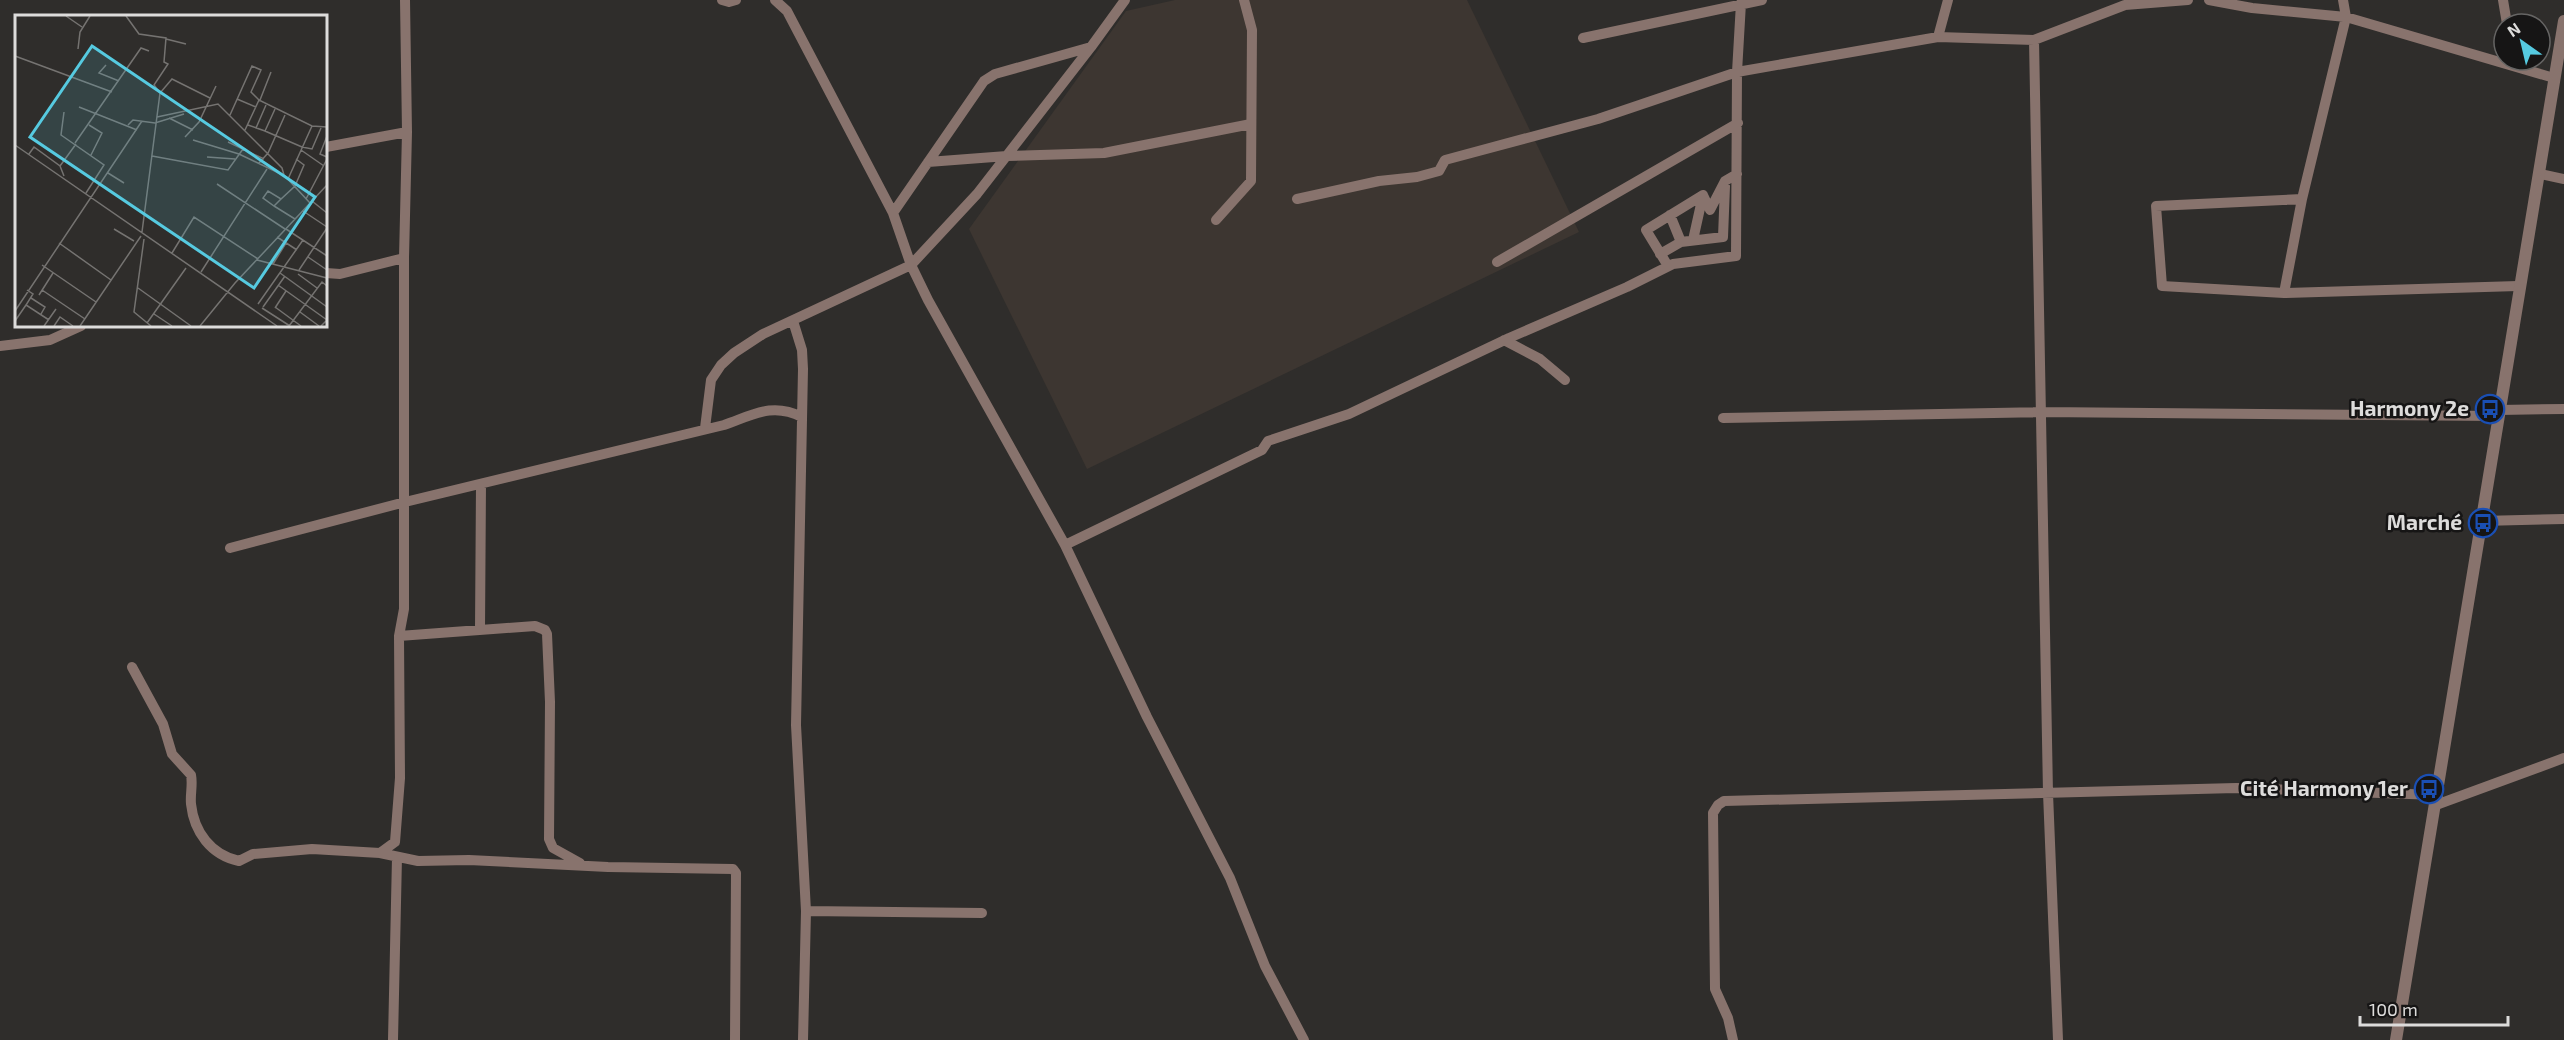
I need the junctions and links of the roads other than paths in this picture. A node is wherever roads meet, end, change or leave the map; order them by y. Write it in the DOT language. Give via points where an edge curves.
graph roads {
  1 [pos="405,0"];
  2 [pos="722,0"];
  3 [pos="736,0"];
  4 [pos="775,0"];
  5 [pos="1125,0"];
  6 [pos="1244,0"];
  7 [pos="1762,0"];
  8 [pos="1948,0"];
  9 [pos="2187,0"];
  10 [pos="2209,0"];
  11 [pos="2343,0"];
  12 [pos="1741,3"];
  13 [pos="2251,4"];
  14 [pos="788,6"];
  15 [pos="2346,17"];
  16 [pos="2564,21"];
  17 [pos="1938,37"];
  18 [pos="1583,38"];
  19 [pos="2034,40"];
  20 [pos="1091,47"];
  21 [pos="2561,53"];
  22 [pos="2492,55"];
  23 [pos="1737,72"];
  24 [pos="2539,72"];
  25 [pos="2554,78"];
  26 [pos="1738,123"];
  27 [pos="1251,124"];
  28 [pos="407,132"];
  29 [pos="327,147"];
  30 [pos="1007,156"];
  31 [pos="928,162"];
  32 [pos="1737,174"];
  33 [pos="2540,174"];
  34 [pos="2564,179"];
  35 [pos="1725,182"];
  36 [pos="1703,195"];
  37 [pos="2302,198"];
  38 [pos="1297,199"];
  39 [pos="893,213"];
  40 [pos="1670,215"];
  41 [pos="1216,220"];
  42 [pos="1693,240"];
  43 [pos="1681,242"];
  44 [pos="1660,254"];
  45 [pos="404,258"];
  46 [pos="1497,262"];
  47 [pos="911,265"];
  48 [pos="1668,266"];
  49 [pos="327,273"];
  50 [pos="2518,286"];
  51 [pos="2284,293"];
  52 [pos="793,321"];
  53 [pos="79,327"];
  54 [pos="1504,340"];
  55 [pos="0,346"];
  56 [pos="1565,380"];
  57 [pos="2564,409"];
  58 [pos="2042,412"];
  59 [pos="2499,413"];
  60 [pos="802,417"];
  61 [pos="1723,418"];
  62 [pos="705,428"];
  63 [pos="481,484"];
  64 [pos="405,502"];
  65 [pos="2564,519"];
  66 [pos="2481,521"];
  67 [pos="1065,545"];
  68 [pos="230,548"];
  69 [pos="480,630"];
  70 [pos="399,636"];
  71 [pos="132,667"];
  72 [pos="2564,758"];
  73 [pos="2048,793"];
  74 [pos="2437,800"];
  75 [pos="380,853"];
  76 [pos="397,857"];
  77 [pos="583,865"];
  78 [pos="806,911"];
  79 [pos="982,913"];
  80 [pos="393,1040"];
  81 [pos="735,1040"];
  82 [pos="803,1040"];
  83 [pos="1304,1040"];
  84 [pos="1733,1040"];
  85 [pos="2058,1040"];
  86 [pos="2396,1040"];
  1 -- 28 [label="street"];
  2 -- 3 [label="street"];
  4 -- 14 [label="street"];
  5 -- 20 [label="street"];
  6 -- 27 [label="street" via="1251,30"];
  7 -- 12 [label="street"];
  8 -- 17 [label="street"];
  9 -- 19 [label="street" via="2125,5"];
  10 -- 13 [label="street"];
  11 -- 15 [label="street"];
  12 -- 18 [label="street"];
  12 -- 23 [label="street"];
  13 -- 15 [label="street"];
  14 -- 39 [label="street"];
  15 -- 22 [label="street"];
  15 -- 37 [label="street"];
  16 -- 21 [label="street"];
  17 -- 19 [label="street"];
  17 -- 23 [label="street"];
  19 -- 58 [label="street"];
  20 -- 30 [label="street"];
  20 -- 31 [label="street" via="996,74 984,81"];
  21 -- 25 [label="street"];
  23 -- 26 [label="street"];
  23 -- 38 [label="street" via="1598,119 1445,160 1439,171"];
  24 -- 25 [label="street"];
  25 -- 33 [label="street"];
  26 -- 32 [label="street"];
  26 -- 46 [label="street"];
  27 -- 30 [label="street" via="1104,153"];
  27 -- 41 [label="street" via="1251,181"];
  28 -- 29 [label="street"];
  28 -- 45 [label="street"];
  30 -- 31 [label="street"];
  30 -- 47 [label="street"];
  31 -- 39 [label="street"];
  32 -- 35 [label="street"];
  32 -- 48 [label="street" via="1736,256"];
  33 -- 34 [label="street"];
  33 -- 50 [label="street"];
  35 -- 36 [label="street" via="1710,210"];
  35 -- 42 [label="street" via="1723,237"];
  36 -- 40 [label="street"];
  36 -- 42 [label="street"];
  37 -- 51 [label="street"];
  37 -- 51 [label="street" via="2156,206 2162,286"];
  39 -- 47 [label="street"];
  40 -- 43 [label="street"];
  40 -- 44 [label="street" via="1646,230"];
  42 -- 43 [label="street"];
  43 -- 44 [label="street"];
  44 -- 48 [label="street"];
  45 -- 49 [label="street" via="340,274"];
  45 -- 64 [label="street"];
  47 -- 52 [label="street"];
  47 -- 67 [label="street"];
  48 -- 54 [label="street"];
  50 -- 51 [label="street"];
  50 -- 59 [label="street"];
  52 -- 60 [label="street" via="802,350"];
  52 -- 62 [label="street" via="763,334 734,353 715,372"];
  53 -- 55 [label="street" via="50,340"];
  54 -- 56 [label="street" via="1540,359"];
  54 -- 67 [label="street" via="1349,414 1268,441 1262,450"];
  57 -- 59 [label="street"];
  58 -- 59 [label="street"];
  58 -- 61 [label="street"];
  58 -- 73 [label="street"];
  59 -- 66 [label="street"];
  60 -- 62 [label="street" via="780,409 765,410"];
  60 -- 78 [label="street" via="796,725"];
  62 -- 63 [label="street"];
  63 -- 64 [label="street"];
  63 -- 69 [label="street"];
  64 -- 68 [label="street"];
  64 -- 70 [label="street" via="404,609"];
  65 -- 66 [label="street"];
  66 -- 74 [label="street"];
  67 -- 83 [label="street" via="1230,878 1265,966"];
  69 -- 70 [label="street"];
  69 -- 77 [label="street" via="535,626 547,634 549,839 553,848"];
  70 -- 75 [label="street" via="400,778 396,833 392,846"];
  71 -- 75 [label="street" via="163,724 172,754 191,775 195,825 208,844 239,861 253,854 312,849"];
  72 -- 74 [label="street"];
  73 -- 74 [label="street" via="2236,788"];
  73 -- 84 [label="street" via="1724,801 1718,805 1713,813 1715,989"];
  73 -- 85 [label="street"];
  74 -- 86 [label="street"];
  75 -- 76 [label="street"];
  76 -- 77 [label="street" via="428,862"];
  76 -- 80 [label="street"];
  77 -- 81 [label="street" via="733,869"];
  78 -- 79 [label="street"];
  78 -- 82 [label="street"];
}
